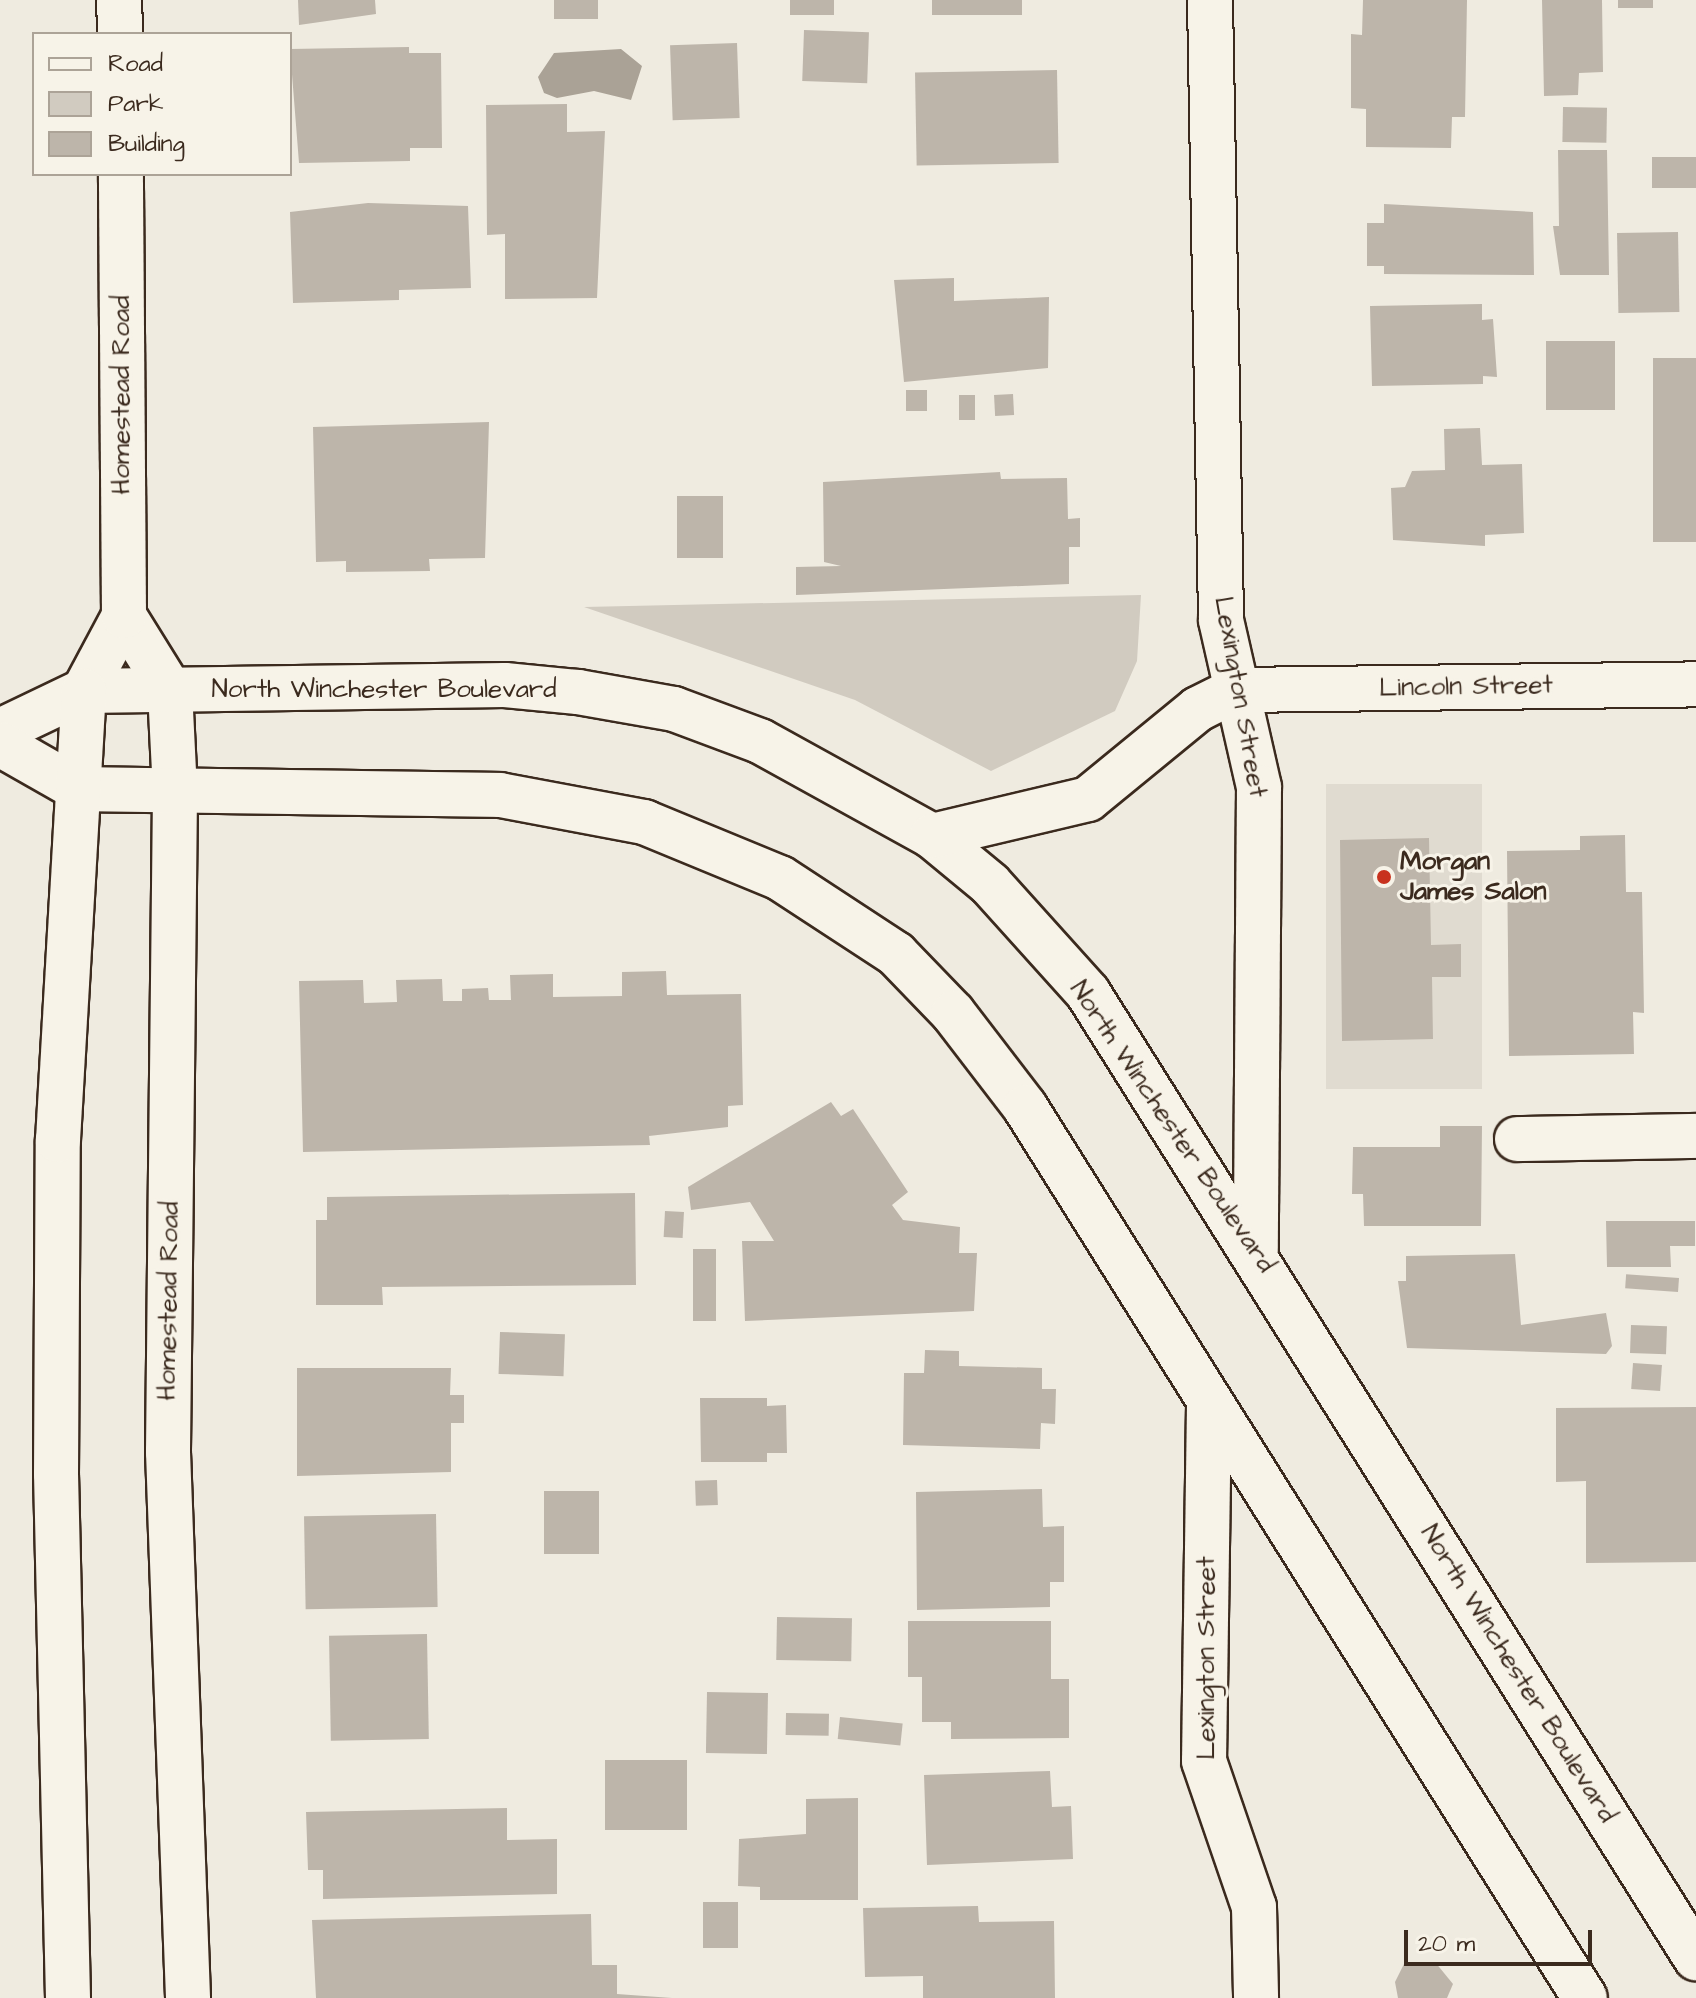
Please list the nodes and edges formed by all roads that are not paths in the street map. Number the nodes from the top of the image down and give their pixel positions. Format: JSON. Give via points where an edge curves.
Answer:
{"nodes":[{"id":1,"x":119,"y":0,"type":"edge"},
{"id":2,"x":1210,"y":0,"type":"edge"},
{"id":3,"x":120,"y":32,"type":"edge"},
{"id":4,"x":121,"y":176,"type":"edge"},
{"id":5,"x":124,"y":616,"type":"junction"},
{"id":6,"x":1696,"y":684,"type":"edge"},
{"id":7,"x":170,"y":690,"type":"junction"},
{"id":8,"x":1236,"y":690,"type":"junction"},
{"id":9,"x":84,"y":691,"type":"junction"},
{"id":10,"x":0,"y":731,"type":"edge"},
{"id":11,"x":0,"y":744,"type":"edge"},
{"id":12,"x":79,"y":789,"type":"junction"},
{"id":13,"x":175,"y":793,"type":"junction"},
{"id":14,"x":932,"y":836,"type":"junction"},
{"id":15,"x":1696,"y":1136,"type":"edge"},
{"id":16,"x":1517,"y":1139,"type":"dead end"},
{"id":17,"x":1256,"y":1251,"type":"junction"},
{"id":18,"x":1209,"y":1405,"type":"junction"},
{"id":19,"x":1696,"y":1958,"type":"edge"},
{"id":20,"x":68,"y":1998,"type":"edge"},
{"id":21,"x":188,"y":1998,"type":"edge"},
{"id":22,"x":1256,"y":1998,"type":"edge"},
{"id":23,"x":1585,"y":1998,"type":"edge"}],
"edges":[{"from":1,"to":3,"type":"main road"},
{"from":2,"to":8,"type":"main road","name":"Lexington Street","via":[[1221,620]]},
{"from":4,"to":5,"type":"main road","name":"Homestead Road"},
{"from":5,"to":7,"type":"main road","name":"Homestead Road"},
{"from":5,"to":9,"type":"main road","name":"Homestead Road"},
{"from":6,"to":8,"type":"main road","name":"Lincoln Street"},
{"from":7,"to":9,"type":"main road"},
{"from":7,"to":13,"type":"main road","name":"Homestead Road"},
{"from":7,"to":14,"type":"main road","name":"North Winchester Boulevard","via":[[505,685],[674,709],[760,741]]},
{"from":8,"to":14,"type":"main road","via":[[1198,709],[1088,799]]},
{"from":8,"to":17,"type":"main road","name":"Lexington Street","via":[[1259,787]]},
{"from":9,"to":10,"type":"main road"},
{"from":9,"to":12,"type":"main road","name":"Homestead Road"},
{"from":11,"to":12,"type":"main road"},
{"from":12,"to":13,"type":"main road"},
{"from":12,"to":20,"type":"main road","name":"Homestead Road","via":[[58,1156],[56,1474]]},
{"from":13,"to":18,"type":"main road","via":[[500,795],[644,822],[780,878],[896,954],[953,1013],[1025,1107]]},
{"from":13,"to":21,"type":"main road","name":"Homestead Road","via":[[168,1452]]},
{"from":14,"to":17,"type":"main road","name":"North Winchester Boulevard","via":[[990,884],[1088,993]]},
{"from":15,"to":16,"type":"main road"},
{"from":17,"to":19,"type":"main road","name":"North Winchester Boulevard"},
{"from":18,"to":22,"type":"main road","name":"Lexington Street","via":[[1204,1761],[1254,1907]]},
{"from":18,"to":23,"type":"main road"}]}
